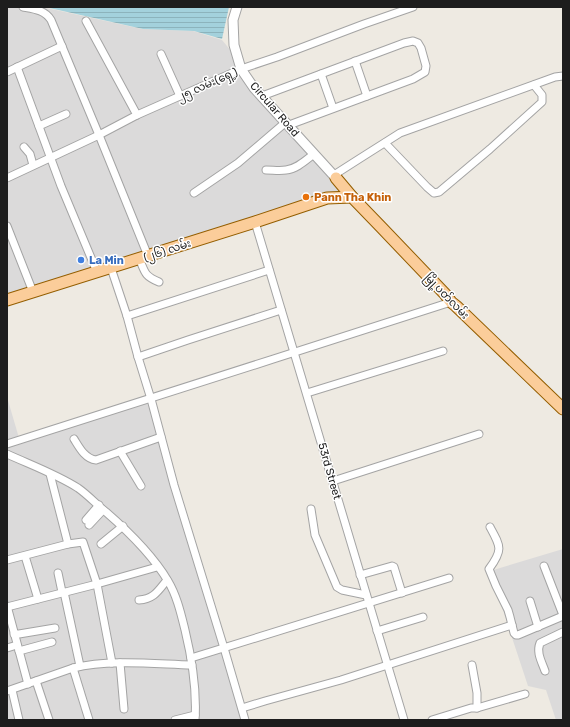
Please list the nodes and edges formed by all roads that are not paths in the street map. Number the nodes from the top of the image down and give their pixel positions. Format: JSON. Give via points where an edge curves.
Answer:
{"nodes":[{"id":1,"x":23,"y":7,"type":"edge"},
{"id":2,"x":237,"y":7,"type":"edge"},
{"id":3,"x":413,"y":7,"type":"edge"},
{"id":4,"x":86,"y":22,"type":"dead end"},
{"id":5,"x":62,"y":46,"type":"junction"},
{"id":6,"x":161,"y":54,"type":"dead end"},
{"id":7,"x":355,"y":62,"type":"junction"},
{"id":8,"x":17,"y":67,"type":"junction"},
{"id":9,"x":241,"y":68,"type":"junction"},
{"id":10,"x":7,"y":72,"type":"edge"},
{"id":11,"x":321,"y":74,"type":"junction"},
{"id":12,"x":563,"y":76,"type":"edge"},
{"id":13,"x":534,"y":85,"type":"junction"},
{"id":14,"x":180,"y":96,"type":"junction"},
{"id":15,"x":262,"y":96,"type":"junction"},
{"id":16,"x":367,"y":96,"type":"junction"},
{"id":17,"x":334,"y":108,"type":"junction"},
{"id":18,"x":66,"y":114,"type":"dead end"},
{"id":19,"x":137,"y":115,"type":"junction"},
{"id":20,"x":288,"y":124,"type":"junction"},
{"id":21,"x":39,"y":126,"type":"junction"},
{"id":22,"x":99,"y":135,"type":"junction"},
{"id":23,"x":386,"y":143,"type":"junction"},
{"id":24,"x":24,"y":147,"type":"dead end"},
{"id":25,"x":314,"y":154,"type":"junction"},
{"id":26,"x":50,"y":157,"type":"junction"},
{"id":27,"x":33,"y":165,"type":"junction"},
{"id":28,"x":266,"y":170,"type":"dead end"},
{"id":29,"x":335,"y":177,"type":"junction"},
{"id":30,"x":7,"y":178,"type":"edge"},
{"id":31,"x":194,"y":193,"type":"dead end"},
{"id":32,"x":352,"y":197,"type":"junction"},
{"id":33,"x":327,"y":198,"type":"junction"},
{"id":34,"x":255,"y":222,"type":"junction"},
{"id":35,"x":7,"y":226,"type":"edge"},
{"id":36,"x":144,"y":257,"type":"junction"},
{"id":37,"x":111,"y":268,"type":"junction"},
{"id":38,"x":269,"y":270,"type":"junction"},
{"id":39,"x":97,"y":272,"type":"junction"},
{"id":40,"x":159,"y":282,"type":"dead end"},
{"id":41,"x":34,"y":292,"type":"junction"},
{"id":42,"x":7,"y":300,"type":"edge"},
{"id":43,"x":451,"y":302,"type":"junction"},
{"id":44,"x":281,"y":310,"type":"junction"},
{"id":45,"x":127,"y":316,"type":"junction"},
{"id":46,"x":294,"y":352,"type":"junction"},
{"id":47,"x":443,"y":352,"type":"dead end"},
{"id":48,"x":138,"y":357,"type":"junction"},
{"id":49,"x":307,"y":393,"type":"junction"},
{"id":50,"x":151,"y":399,"type":"junction"},
{"id":51,"x":563,"y":409,"type":"edge"},
{"id":52,"x":479,"y":434,"type":"dead end"},
{"id":53,"x":161,"y":437,"type":"junction"},
{"id":54,"x":74,"y":439,"type":"dead end"},
{"id":55,"x":7,"y":444,"type":"edge"},
{"id":56,"x":120,"y":451,"type":"junction"},
{"id":57,"x":7,"y":454,"type":"edge"},
{"id":58,"x":50,"y":474,"type":"junction"},
{"id":59,"x":333,"y":481,"type":"junction"},
{"id":60,"x":141,"y":486,"type":"dead end"},
{"id":61,"x":101,"y":508,"type":"junction"},
{"id":62,"x":310,"y":509,"type":"dead end"},
{"id":63,"x":87,"y":523,"type":"dead end"},
{"id":64,"x":123,"y":526,"type":"junction"},
{"id":65,"x":490,"y":528,"type":"dead end"},
{"id":66,"x":68,"y":544,"type":"junction"},
{"id":67,"x":101,"y":544,"type":"dead end"},
{"id":68,"x":25,"y":556,"type":"junction"},
{"id":69,"x":7,"y":560,"type":"edge"},
{"id":70,"x":544,"y":566,"type":"dead end"},
{"id":71,"x":157,"y":567,"type":"junction"},
{"id":72,"x":58,"y":573,"type":"dead end"},
{"id":73,"x":360,"y":575,"type":"junction"},
{"id":74,"x":449,"y":578,"type":"dead end"},
{"id":75,"x":167,"y":580,"type":"junction"},
{"id":76,"x":98,"y":584,"type":"junction"},
{"id":77,"x":63,"y":592,"type":"junction"},
{"id":78,"x":402,"y":593,"type":"junction"},
{"id":79,"x":366,"y":595,"type":"junction"},
{"id":80,"x":38,"y":599,"type":"junction"},
{"id":81,"x":139,"y":600,"type":"dead end"},
{"id":82,"x":530,"y":601,"type":"dead end"},
{"id":83,"x":369,"y":603,"type":"junction"},
{"id":84,"x":7,"y":607,"type":"edge"},
{"id":85,"x":563,"y":615,"type":"edge"},
{"id":86,"x":423,"y":616,"type":"dead end"},
{"id":87,"x":512,"y":625,"type":"junction"},
{"id":88,"x":538,"y":627,"type":"junction"},
{"id":89,"x":55,"y":628,"type":"dead end"},
{"id":90,"x":377,"y":631,"type":"junction"},
{"id":91,"x":563,"y":632,"type":"edge"},
{"id":92,"x":14,"y":634,"type":"junction"},
{"id":93,"x":52,"y":642,"type":"dead end"},
{"id":94,"x":7,"y":648,"type":"edge"},
{"id":95,"x":18,"y":648,"type":"junction"},
{"id":96,"x":224,"y":648,"type":"junction"},
{"id":97,"x":192,"y":662,"type":"junction"},
{"id":98,"x":116,"y":663,"type":"junction"},
{"id":99,"x":387,"y":665,"type":"junction"},
{"id":100,"x":472,"y":666,"type":"dead end"},
{"id":101,"x":77,"y":667,"type":"junction"},
{"id":102,"x":545,"y":670,"type":"dead end"},
{"id":103,"x":36,"y":681,"type":"junction"},
{"id":104,"x":28,"y":684,"type":"junction"},
{"id":105,"x":10,"y":691,"type":"edge"},
{"id":106,"x":525,"y":694,"type":"dead end"},
{"id":107,"x":242,"y":708,"type":"junction"},
{"id":108,"x":477,"y":708,"type":"junction"},
{"id":109,"x":124,"y":709,"type":"dead end"},
{"id":110,"x":195,"y":717,"type":"edge"},
{"id":111,"x":19,"y":720,"type":"edge"},
{"id":112,"x":49,"y":720,"type":"edge"},
{"id":113,"x":89,"y":720,"type":"edge"},
{"id":114,"x":175,"y":720,"type":"edge"},
{"id":115,"x":245,"y":720,"type":"edge"},
{"id":116,"x":404,"y":720,"type":"edge"},
{"id":117,"x":432,"y":720,"type":"edge"}],
"edges":[{"from":1,"to":5,"type":"street","via":[[38,10],[50,17]]},
{"from":2,"to":9,"type":"street","name":"Circular Road","via":[[233,20],[234,45]]},
{"from":3,"to":9,"type":"street","name":"၂၅ လမ်း(ရှေ့)"},
{"from":4,"to":19,"type":"street"},
{"from":5,"to":8,"type":"street"},
{"from":5,"to":22,"type":"street"},
{"from":6,"to":14,"type":"street"},
{"from":7,"to":11,"type":"street"},
{"from":7,"to":16,"type":"street"},
{"from":7,"to":16,"type":"street","via":[[413,41],[421,48],[425,72]]},
{"from":8,"to":10,"type":"street"},
{"from":8,"to":21,"type":"street"},
{"from":9,"to":14,"type":"street","name":"၂၅ လမ်း(ရှေ့)"},
{"from":9,"to":15,"type":"street","name":"Circular Road"},
{"from":11,"to":15,"type":"street"},
{"from":11,"to":17,"type":"street"},
{"from":12,"to":13,"type":"street"},
{"from":13,"to":23,"type":"street","via":[[400,133]]},
{"from":13,"to":23,"type":"street","via":[[542,95],[542,102],[439,192],[434,193],[427,187]]},
{"from":14,"to":19,"type":"street","name":"၂၅ လမ်း(ရှေ့)"},
{"from":15,"to":20,"type":"street","name":"Circular Road"},
{"from":16,"to":17,"type":"street"},
{"from":17,"to":20,"type":"street"},
{"from":18,"to":21,"type":"street"},
{"from":19,"to":22,"type":"street","name":"၂၅ လမ်း(ရှေ့)"},
{"from":20,"to":25,"type":"street","name":"Circular Road"},
{"from":20,"to":31,"type":"street"},
{"from":21,"to":26,"type":"street"},
{"from":22,"to":26,"type":"street","name":"၂၅ လမ်း(ရှေ့)"},
{"from":22,"to":36,"type":"street"},
{"from":23,"to":29,"type":"street"},
{"from":24,"to":27,"type":"street","via":[[30,154]]},
{"from":25,"to":28,"type":"street","via":[[291,169]]},
{"from":25,"to":29,"type":"street","name":"Circular Road"},
{"from":26,"to":27,"type":"street","name":"၂၅ လမ်း(ရှေ့)"},
{"from":26,"to":39,"type":"street"},
{"from":27,"to":30,"type":"street","name":"၂၅ လမ်း(ရှေ့)"},
{"from":29,"to":32,"type":"main road","name":"မြို့ပတ်လမ်း"},
{"from":29,"to":33,"type":"main road","via":[[336,186]]},
{"from":32,"to":33,"type":"main road","name":"(၂၆) လမ်း"},
{"from":32,"to":43,"type":"main road","name":"မြို့ပတ်လမ်း"},
{"from":33,"to":34,"type":"main road","name":"(၂၆) လမ်း"},
{"from":34,"to":36,"type":"main road","name":"(၂၆) လမ်း"},
{"from":34,"to":38,"type":"street","name":"53rd Street"},
{"from":35,"to":41,"type":"street"},
{"from":36,"to":37,"type":"main road","name":"(၂၆) လမ်း"},
{"from":36,"to":40,"type":"street","via":[[146,274]]},
{"from":37,"to":39,"type":"main road","name":"(၂၆) လမ်း"},
{"from":37,"to":45,"type":"street"},
{"from":38,"to":44,"type":"street","name":"53rd Street"},
{"from":38,"to":45,"type":"street"},
{"from":39,"to":41,"type":"main road","name":"(၂၆) လမ်း"},
{"from":41,"to":42,"type":"main road","name":"(၂၆) လမ်း"},
{"from":43,"to":46,"type":"street"},
{"from":43,"to":51,"type":"main road","name":"မြို့ပတ်လမ်း"},
{"from":44,"to":46,"type":"street","name":"53rd Street"},
{"from":44,"to":48,"type":"street"},
{"from":45,"to":48,"type":"street"},
{"from":46,"to":49,"type":"street","name":"53rd Street"},
{"from":46,"to":50,"type":"street"},
{"from":47,"to":49,"type":"street"},
{"from":48,"to":50,"type":"street"},
{"from":49,"to":59,"type":"street","name":"53rd Street"},
{"from":50,"to":53,"type":"street"},
{"from":50,"to":55,"type":"street"},
{"from":52,"to":59,"type":"street"},
{"from":53,"to":56,"type":"street"},
{"from":53,"to":96,"type":"street"},
{"from":54,"to":56,"type":"street","via":[[82,451],[93,460]]},
{"from":56,"to":60,"type":"street"},
{"from":57,"to":58,"type":"street"},
{"from":58,"to":61,"type":"street","via":[[79,489]]},
{"from":58,"to":66,"type":"street"},
{"from":59,"to":73,"type":"street","name":"53rd Street"},
{"from":61,"to":63,"type":"street"},
{"from":61,"to":64,"type":"street"},
{"from":62,"to":79,"type":"street","via":[[315,535],[337,587]]},
{"from":64,"to":67,"type":"street"},
{"from":64,"to":71,"type":"street"},
{"from":65,"to":87,"type":"street","via":[[500,550],[489,569]]},
{"from":66,"to":68,"type":"street"},
{"from":66,"to":76,"type":"street","via":[[83,542]]},
{"from":68,"to":69,"type":"street"},
{"from":68,"to":80,"type":"street"},
{"from":70,"to":85,"type":"street"},
{"from":71,"to":75,"type":"street"},
{"from":71,"to":76,"type":"street"},
{"from":72,"to":77,"type":"street"},
{"from":73,"to":78,"type":"street","via":[[392,566]]},
{"from":73,"to":79,"type":"street","name":"53rd Street"},
{"from":74,"to":78,"type":"street"},
{"from":75,"to":81,"type":"street","via":[[154,596]]},
{"from":75,"to":97,"type":"street","via":[[180,611]]},
{"from":76,"to":77,"type":"street"},
{"from":76,"to":98,"type":"street"},
{"from":77,"to":80,"type":"street"},
{"from":77,"to":101,"type":"street"},
{"from":78,"to":83,"type":"street"},
{"from":79,"to":83,"type":"street","name":"53rd Street"},
{"from":80,"to":84,"type":"street"},
{"from":82,"to":88,"type":"street"},
{"from":83,"to":90,"type":"street","name":"53rd Street"},
{"from":83,"to":96,"type":"street"},
{"from":84,"to":92,"type":"street"},
{"from":85,"to":88,"type":"street"},
{"from":86,"to":90,"type":"street"},
{"from":87,"to":88,"type":"street","via":[[516,635]]},
{"from":87,"to":99,"type":"street"},
{"from":89,"to":92,"type":"street"},
{"from":90,"to":99,"type":"street","name":"53rd Street"},
{"from":91,"to":102,"type":"street","via":[[539,645]]},
{"from":92,"to":95,"type":"street"},
{"from":93,"to":95,"type":"street"},
{"from":94,"to":95,"type":"street"},
{"from":95,"to":104,"type":"street"},
{"from":96,"to":97,"type":"street"},
{"from":96,"to":107,"type":"street"},
{"from":97,"to":98,"type":"street"},
{"from":97,"to":110,"type":"street"},
{"from":98,"to":101,"type":"street"},
{"from":98,"to":109,"type":"street"},
{"from":99,"to":107,"type":"street"},
{"from":99,"to":116,"type":"street","name":"53rd Street"},
{"from":100,"to":108,"type":"street"},
{"from":101,"to":103,"type":"street"},
{"from":101,"to":113,"type":"street"},
{"from":103,"to":104,"type":"street"},
{"from":103,"to":112,"type":"street"},
{"from":104,"to":105,"type":"street"},
{"from":105,"to":111,"type":"street"},
{"from":106,"to":108,"type":"street"},
{"from":107,"to":115,"type":"street"},
{"from":108,"to":117,"type":"street"},
{"from":110,"to":114,"type":"street"}]}
